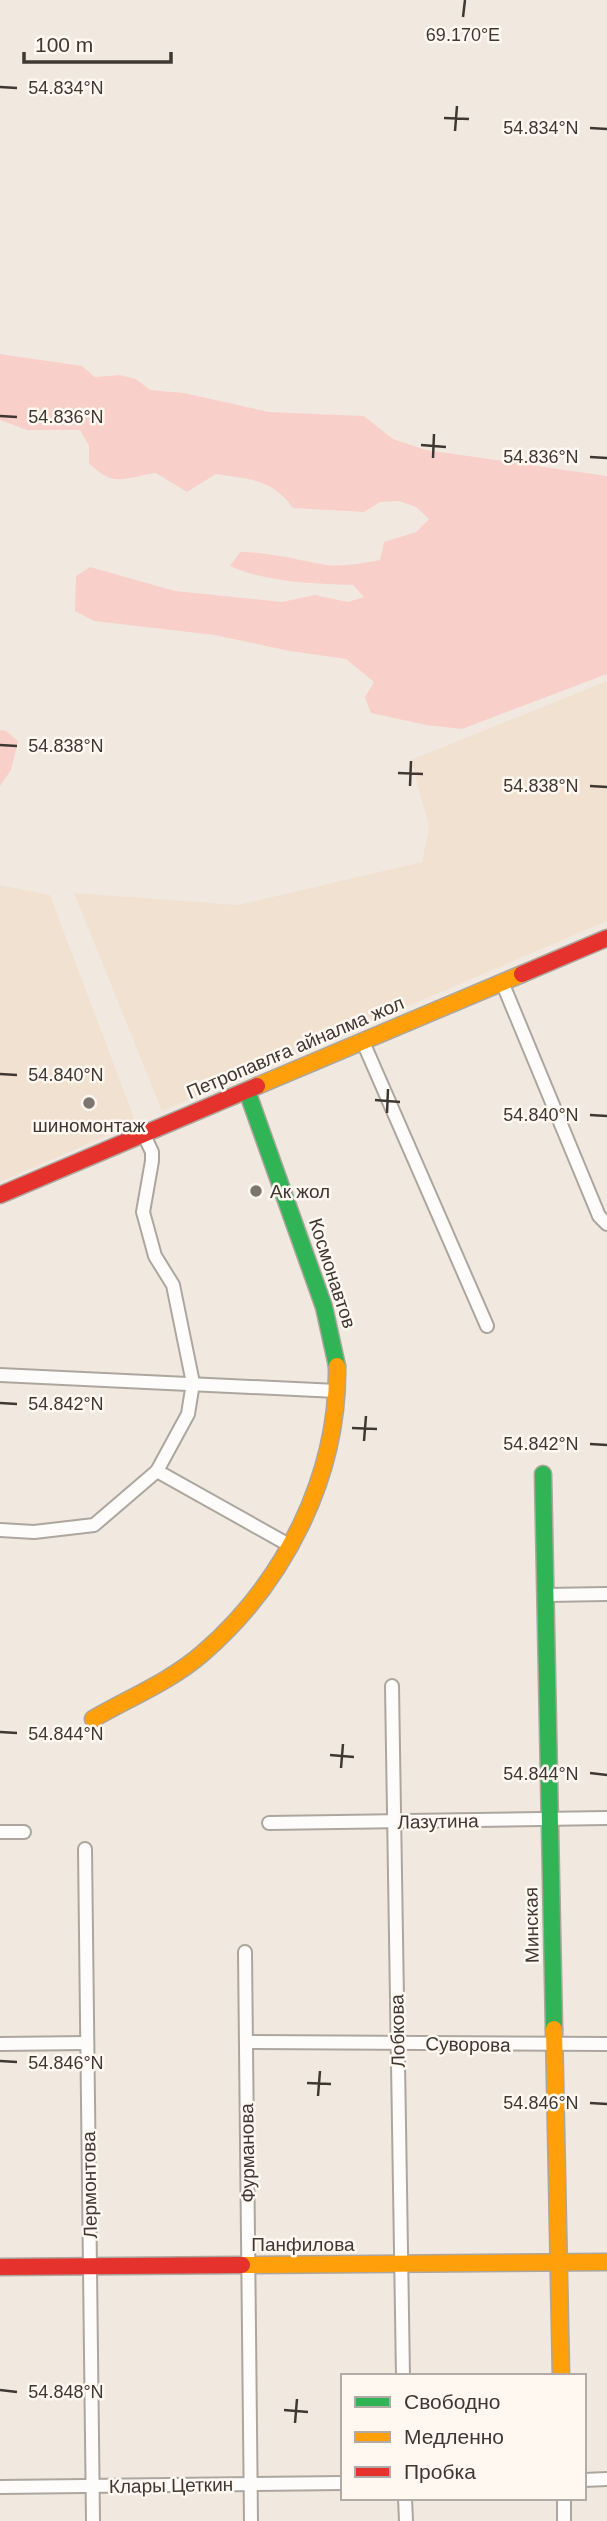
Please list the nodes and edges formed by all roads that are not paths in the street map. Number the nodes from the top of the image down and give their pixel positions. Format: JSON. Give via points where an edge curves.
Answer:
{"nodes":[{"id":1,"x":607,"y":938,"type":"edge"},
{"id":2,"x":502,"y":982,"type":"junction"},
{"id":3,"x":363,"y":1042,"type":"junction"},
{"id":4,"x":247,"y":1091,"type":"junction"},
{"id":5,"x":144,"y":1135,"type":"junction"},
{"id":6,"x":0,"y":1195,"type":"edge"},
{"id":7,"x":607,"y":1224,"type":"edge"},
{"id":8,"x":487,"y":1326,"type":"dead end"},
{"id":9,"x":0,"y":1375,"type":"edge"},
{"id":10,"x":192,"y":1383,"type":"junction"},
{"id":11,"x":337,"y":1391,"type":"junction"},
{"id":12,"x":157,"y":1471,"type":"junction"},
{"id":13,"x":543,"y":1474,"type":"dead end"},
{"id":14,"x":0,"y":1530,"type":"edge"},
{"id":15,"x":289,"y":1545,"type":"junction"},
{"id":16,"x":607,"y":1594,"type":"edge"},
{"id":17,"x":546,"y":1595,"type":"junction"},
{"id":18,"x":392,"y":1686,"type":"dead end"},
{"id":19,"x":93,"y":1719,"type":"dead end"},
{"id":20,"x":607,"y":1818,"type":"edge"},
{"id":21,"x":550,"y":1819,"type":"junction"},
{"id":22,"x":394,"y":1821,"type":"junction"},
{"id":23,"x":268,"y":1823,"type":"dead end"},
{"id":24,"x":0,"y":1832,"type":"edge"},
{"id":25,"x":24,"y":1832,"type":"dead end"},
{"id":26,"x":85,"y":1849,"type":"dead end"},
{"id":27,"x":245,"y":1952,"type":"dead end"},
{"id":28,"x":246,"y":2042,"type":"junction"},
{"id":29,"x":87,"y":2043,"type":"junction"},
{"id":30,"x":398,"y":2043,"type":"junction"},
{"id":31,"x":0,"y":2044,"type":"edge"},
{"id":32,"x":607,"y":2044,"type":"edge"},
{"id":33,"x":555,"y":2045,"type":"junction"},
{"id":34,"x":607,"y":2262,"type":"edge"},
{"id":35,"x":559,"y":2263,"type":"junction"},
{"id":36,"x":401,"y":2264,"type":"junction"},
{"id":37,"x":248,"y":2265,"type":"junction"},
{"id":38,"x":0,"y":2267,"type":"edge"},
{"id":39,"x":90,"y":2267,"type":"junction"},
{"id":40,"x":403,"y":2374,"type":"edge"},
{"id":41,"x":561,"y":2374,"type":"edge"},
{"id":42,"x":607,"y":2479,"type":"edge"},
{"id":43,"x":586,"y":2480,"type":"edge"},
{"id":44,"x":341,"y":2483,"type":"edge"},
{"id":45,"x":251,"y":2484,"type":"junction"},
{"id":46,"x":93,"y":2486,"type":"junction"},
{"id":47,"x":0,"y":2487,"type":"edge"},
{"id":48,"x":405,"y":2500,"type":"edge"},
{"id":49,"x":564,"y":2500,"type":"edge"},
{"id":50,"x":93,"y":2521,"type":"edge"},
{"id":51,"x":251,"y":2521,"type":"edge"},
{"id":52,"x":406,"y":2521,"type":"edge"},
{"id":53,"x":564,"y":2521,"type":"edge"}],
"edges":[{"from":1,"to":2,"type":"main road","name":"Петропавлға айналма жол"},
{"from":2,"to":3,"type":"main road","name":"Петропавлға айналма жол"},
{"from":2,"to":7,"type":"street","via":[[599,1216]]},
{"from":3,"to":4,"type":"main road","name":"Петропавлға айналма жол"},
{"from":3,"to":8,"type":"street"},
{"from":4,"to":5,"type":"main road","name":"Петропавлға айналма жол"},
{"from":4,"to":11,"type":"main road","name":"Космонавтов","via":[[323,1303],[334,1341]]},
{"from":5,"to":6,"type":"main road","name":"Петропавлға айналма жол"},
{"from":5,"to":10,"type":"street","via":[[152,1152],[143,1212],[147,1234],[173,1285]]},
{"from":9,"to":10,"type":"street"},
{"from":10,"to":11,"type":"street"},
{"from":10,"to":12,"type":"street","via":[[188,1414]]},
{"from":11,"to":15,"type":"main road","name":"Космонавтов","via":[[326,1463]]},
{"from":12,"to":14,"type":"street","via":[[94,1525],[34,1532]]},
{"from":12,"to":15,"type":"street"},
{"from":13,"to":17,"type":"main road","name":"Минская"},
{"from":15,"to":19,"type":"main road","name":"Космонавтов","via":[[266,1584],[200,1655]]},
{"from":16,"to":17,"type":"street"},
{"from":17,"to":21,"type":"main road","name":"Минская"},
{"from":18,"to":22,"type":"street","name":"Лобкова"},
{"from":20,"to":21,"type":"street","name":"Лазутина"},
{"from":21,"to":22,"type":"street","name":"Лазутина"},
{"from":21,"to":33,"type":"main road","name":"Минская"},
{"from":22,"to":23,"type":"street","name":"Лазутина"},
{"from":22,"to":30,"type":"street","name":"Лобкова"},
{"from":24,"to":25,"type":"street"},
{"from":26,"to":29,"type":"street","name":"Лермонтова"},
{"from":27,"to":28,"type":"street","name":"Фурманова"},
{"from":28,"to":30,"type":"street","name":"Суворова"},
{"from":28,"to":37,"type":"street","name":"Фурманова"},
{"from":29,"to":31,"type":"street"},
{"from":29,"to":39,"type":"street","name":"Лермонтова"},
{"from":30,"to":33,"type":"street","name":"Суворова"},
{"from":30,"to":36,"type":"street","name":"Лобкова"},
{"from":32,"to":33,"type":"street","name":"Суворова"},
{"from":33,"to":35,"type":"main road","name":"Минская"},
{"from":34,"to":35,"type":"main road","name":"Панфилова"},
{"from":35,"to":36,"type":"main road","name":"Панфилова"},
{"from":35,"to":41,"type":"main road","name":"Минская"},
{"from":36,"to":37,"type":"main road","name":"Панфилова"},
{"from":36,"to":40,"type":"street","name":"Лобкова"},
{"from":37,"to":39,"type":"main road","name":"Панфилова"},
{"from":37,"to":45,"type":"street","name":"Фурманова"},
{"from":38,"to":39,"type":"main road","name":"Панфилова"},
{"from":39,"to":46,"type":"street","name":"Лермонтова"},
{"from":42,"to":43,"type":"street"},
{"from":44,"to":45,"type":"street","name":"Клары Цеткин"},
{"from":45,"to":46,"type":"street","name":"Клары Цеткин"},
{"from":45,"to":51,"type":"street","name":"Фурманова"},
{"from":46,"to":47,"type":"street","name":"Клары Цеткин"},
{"from":46,"to":50,"type":"street","name":"Лермонтова"},
{"from":48,"to":52,"type":"street"},
{"from":49,"to":53,"type":"street"}]}
